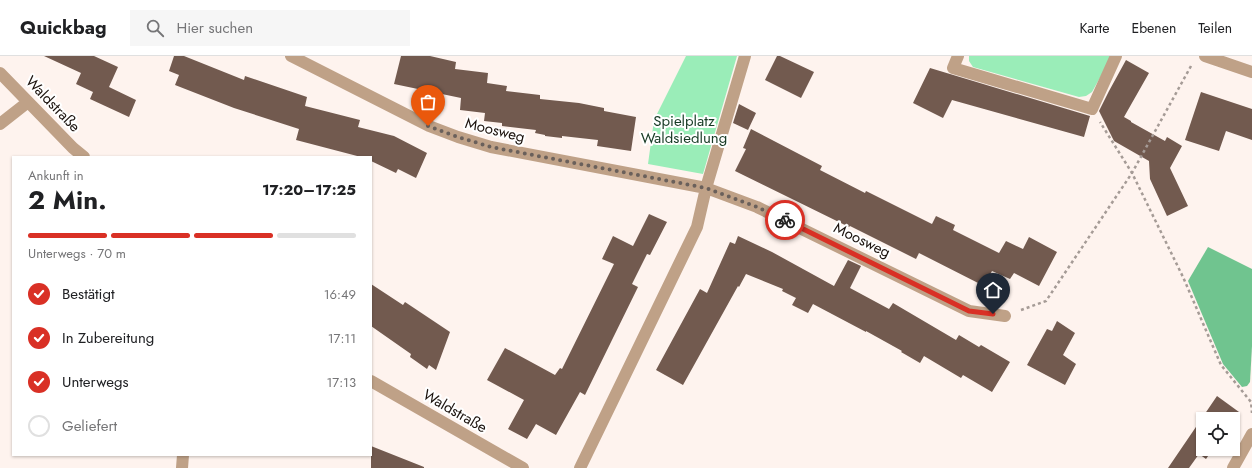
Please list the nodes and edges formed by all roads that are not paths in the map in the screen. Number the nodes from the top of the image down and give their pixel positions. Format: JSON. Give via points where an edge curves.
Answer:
{"nodes":[{"id":1,"x":291,"y":56,"type":"edge"},
{"id":2,"x":745,"y":56,"type":"edge"},
{"id":3,"x":958,"y":56,"type":"edge"},
{"id":4,"x":1116,"y":56,"type":"edge"},
{"id":5,"x":1205,"y":56,"type":"edge"},
{"id":6,"x":1252,"y":72,"type":"edge"},
{"id":7,"x":0,"y":74,"type":"edge"},
{"id":8,"x":28,"y":102,"type":"junction"},
{"id":9,"x":0,"y":124,"type":"edge"},
{"id":10,"x":83,"y":156,"type":"edge"},
{"id":11,"x":706,"y":188,"type":"junction"},
{"id":12,"x":1005,"y":316,"type":"road end"},
{"id":13,"x":372,"y":382,"type":"edge"},
{"id":14,"x":1252,"y":434,"type":"edge"},
{"id":15,"x":183,"y":456,"type":"edge"},
{"id":16,"x":182,"y":468,"type":"edge"},
{"id":17,"x":523,"y":468,"type":"edge"},
{"id":18,"x":580,"y":468,"type":"edge"},
{"id":19,"x":1233,"y":468,"type":"edge"}],
"edges":[{"from":1,"to":11,"type":"street","name":"Moosweg","via":[[428,126],[458,137],[491,147]]},
{"from":2,"to":11,"type":"street"},
{"from":3,"to":4,"type":"street","via":[[953,68],[1092,109]]},
{"from":5,"to":6,"type":"street"},
{"from":7,"to":8,"type":"street","name":"Waldstraße"},
{"from":8,"to":9,"type":"street"},
{"from":8,"to":10,"type":"street","name":"Waldstraße"},
{"from":11,"to":12,"type":"street","name":"Moosweg","via":[[757,207],[969,311]]},
{"from":11,"to":18,"type":"street","via":[[697,226]]},
{"from":13,"to":17,"type":"street","name":"Waldstraße"},
{"from":14,"to":19,"type":"street"},
{"from":15,"to":16,"type":"street"}]}
